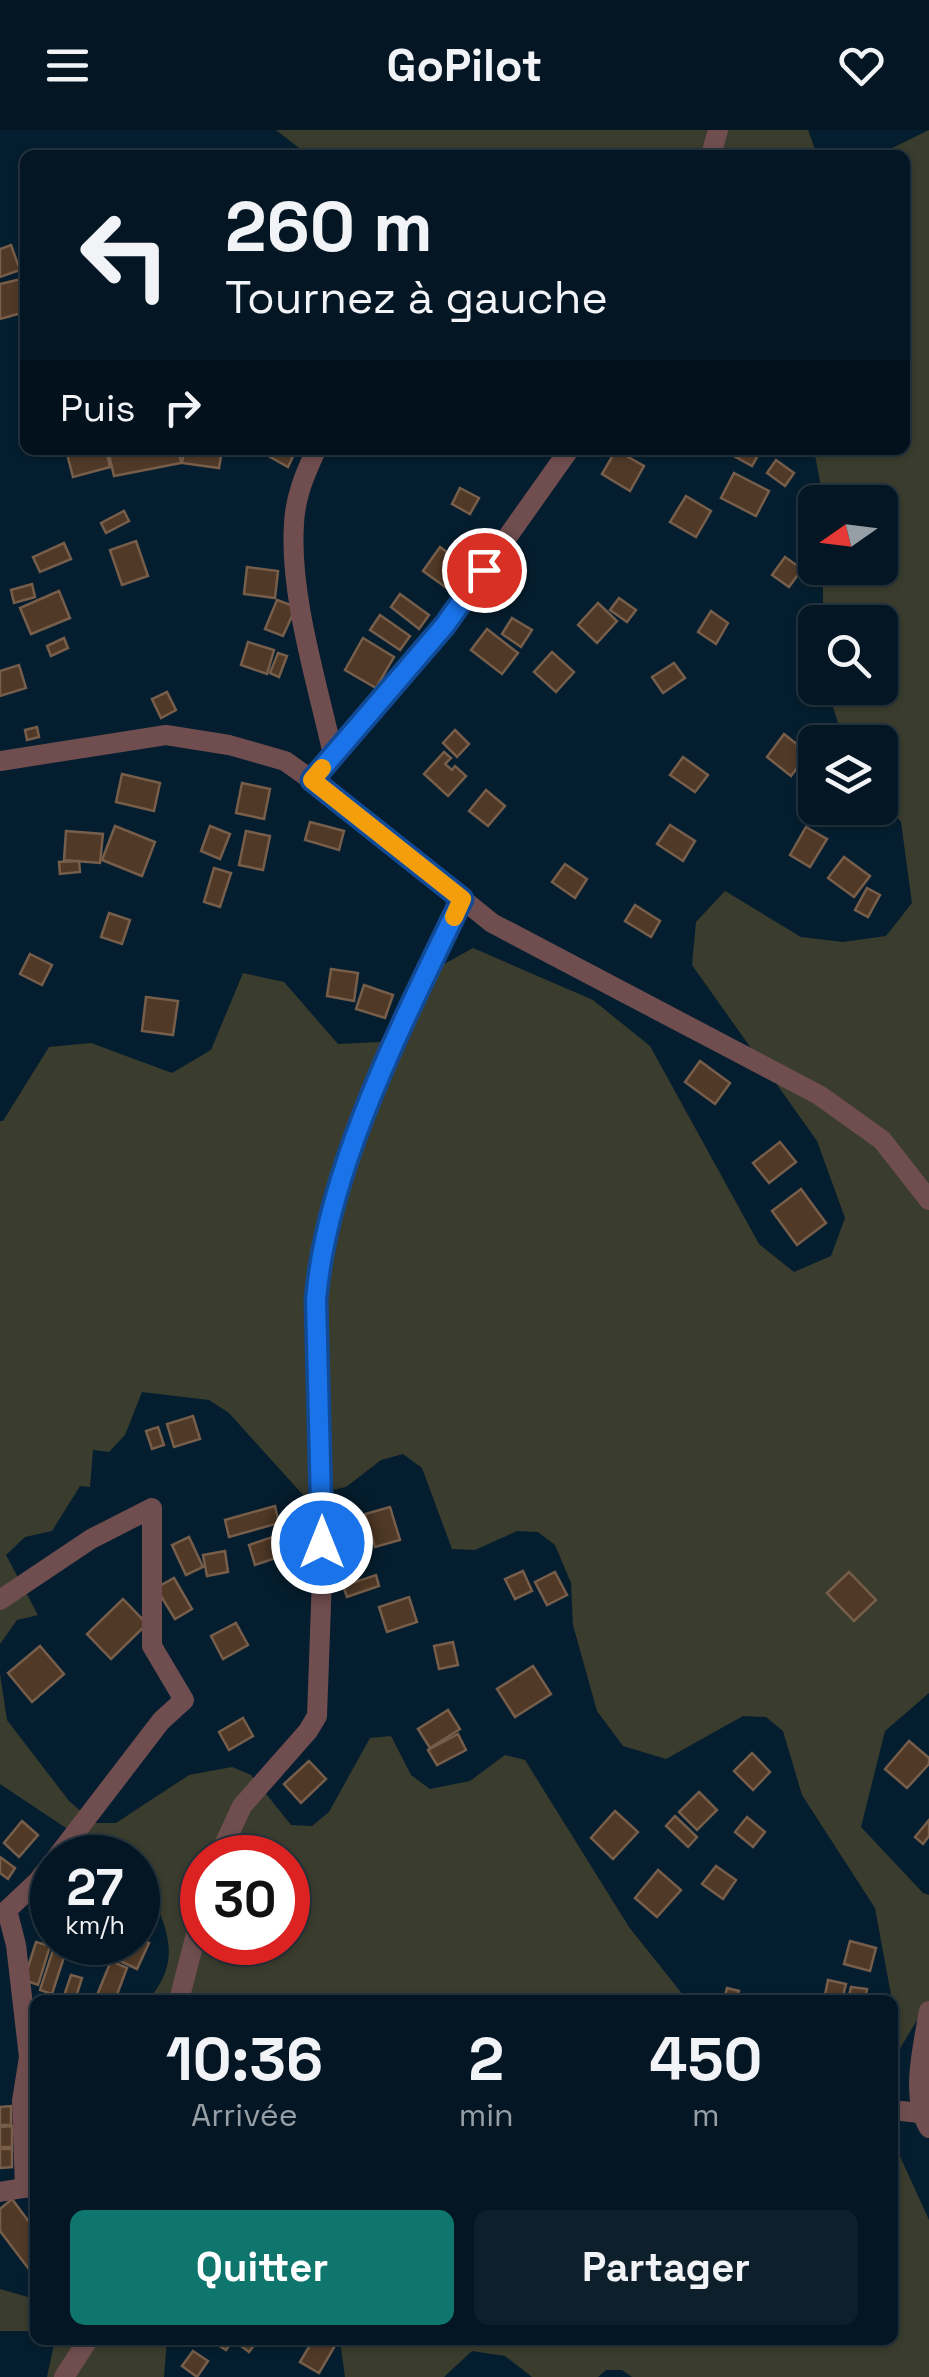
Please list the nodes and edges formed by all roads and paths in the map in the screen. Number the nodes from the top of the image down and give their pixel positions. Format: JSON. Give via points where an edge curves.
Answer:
{"nodes":[{"id":1,"x":314,"y":455,"type":"edge"},
{"id":2,"x":565,"y":455,"type":"edge"},
{"id":3,"x":333,"y":755,"type":"junction"},
{"id":4,"x":0,"y":761,"type":"edge"},
{"id":5,"x":312,"y":780,"type":"junction"},
{"id":6,"x":462,"y":899,"type":"junction"},
{"id":7,"x":929,"y":1200,"type":"edge"},
{"id":8,"x":0,"y":1600,"type":"edge"},
{"id":9,"x":73,"y":1835,"type":"edge"},
{"id":10,"x":229,"y":1835,"type":"edge"},
{"id":11,"x":30,"y":1886,"type":"edge"},
{"id":12,"x":188,"y":1965,"type":"edge"},
{"id":13,"x":180,"y":1995,"type":"edge"},
{"id":14,"x":929,"y":2011,"type":"edge"},
{"id":15,"x":898,"y":2112,"type":"edge"},
{"id":16,"x":924,"y":2121,"type":"edge"},
{"id":17,"x":30,"y":2187,"type":"edge"},
{"id":18,"x":0,"y":2192,"type":"edge"},
{"id":19,"x":85,"y":2345,"type":"edge"},
{"id":20,"x":64,"y":2377,"type":"edge"}],
"edges":[{"from":1,"to":3,"type":"street","via":[[294,524],[296,577]]},
{"from":2,"to":3,"type":"street","via":[[445,625]]},
{"from":3,"to":5,"type":"street"},
{"from":4,"to":5,"type":"street","via":[[166,735],[285,761]]},
{"from":5,"to":6,"type":"street"},
{"from":6,"to":7,"type":"street","via":[[492,923],[819,1096],[882,1140]]},
{"from":6,"to":10,"type":"street","via":[[394,1042],[320,1260],[317,1716],[242,1806]]},
{"from":8,"to":9,"type":"street","via":[[152,1508],[152,1646],[184,1700]]},
{"from":11,"to":17,"type":"street","via":[[7,1910],[29,2057],[22,2102]]},
{"from":12,"to":13,"type":"street"},
{"from":14,"to":16,"type":"street"},
{"from":15,"to":16,"type":"street"},
{"from":17,"to":18,"type":"street"},
{"from":19,"to":20,"type":"street"}]}
